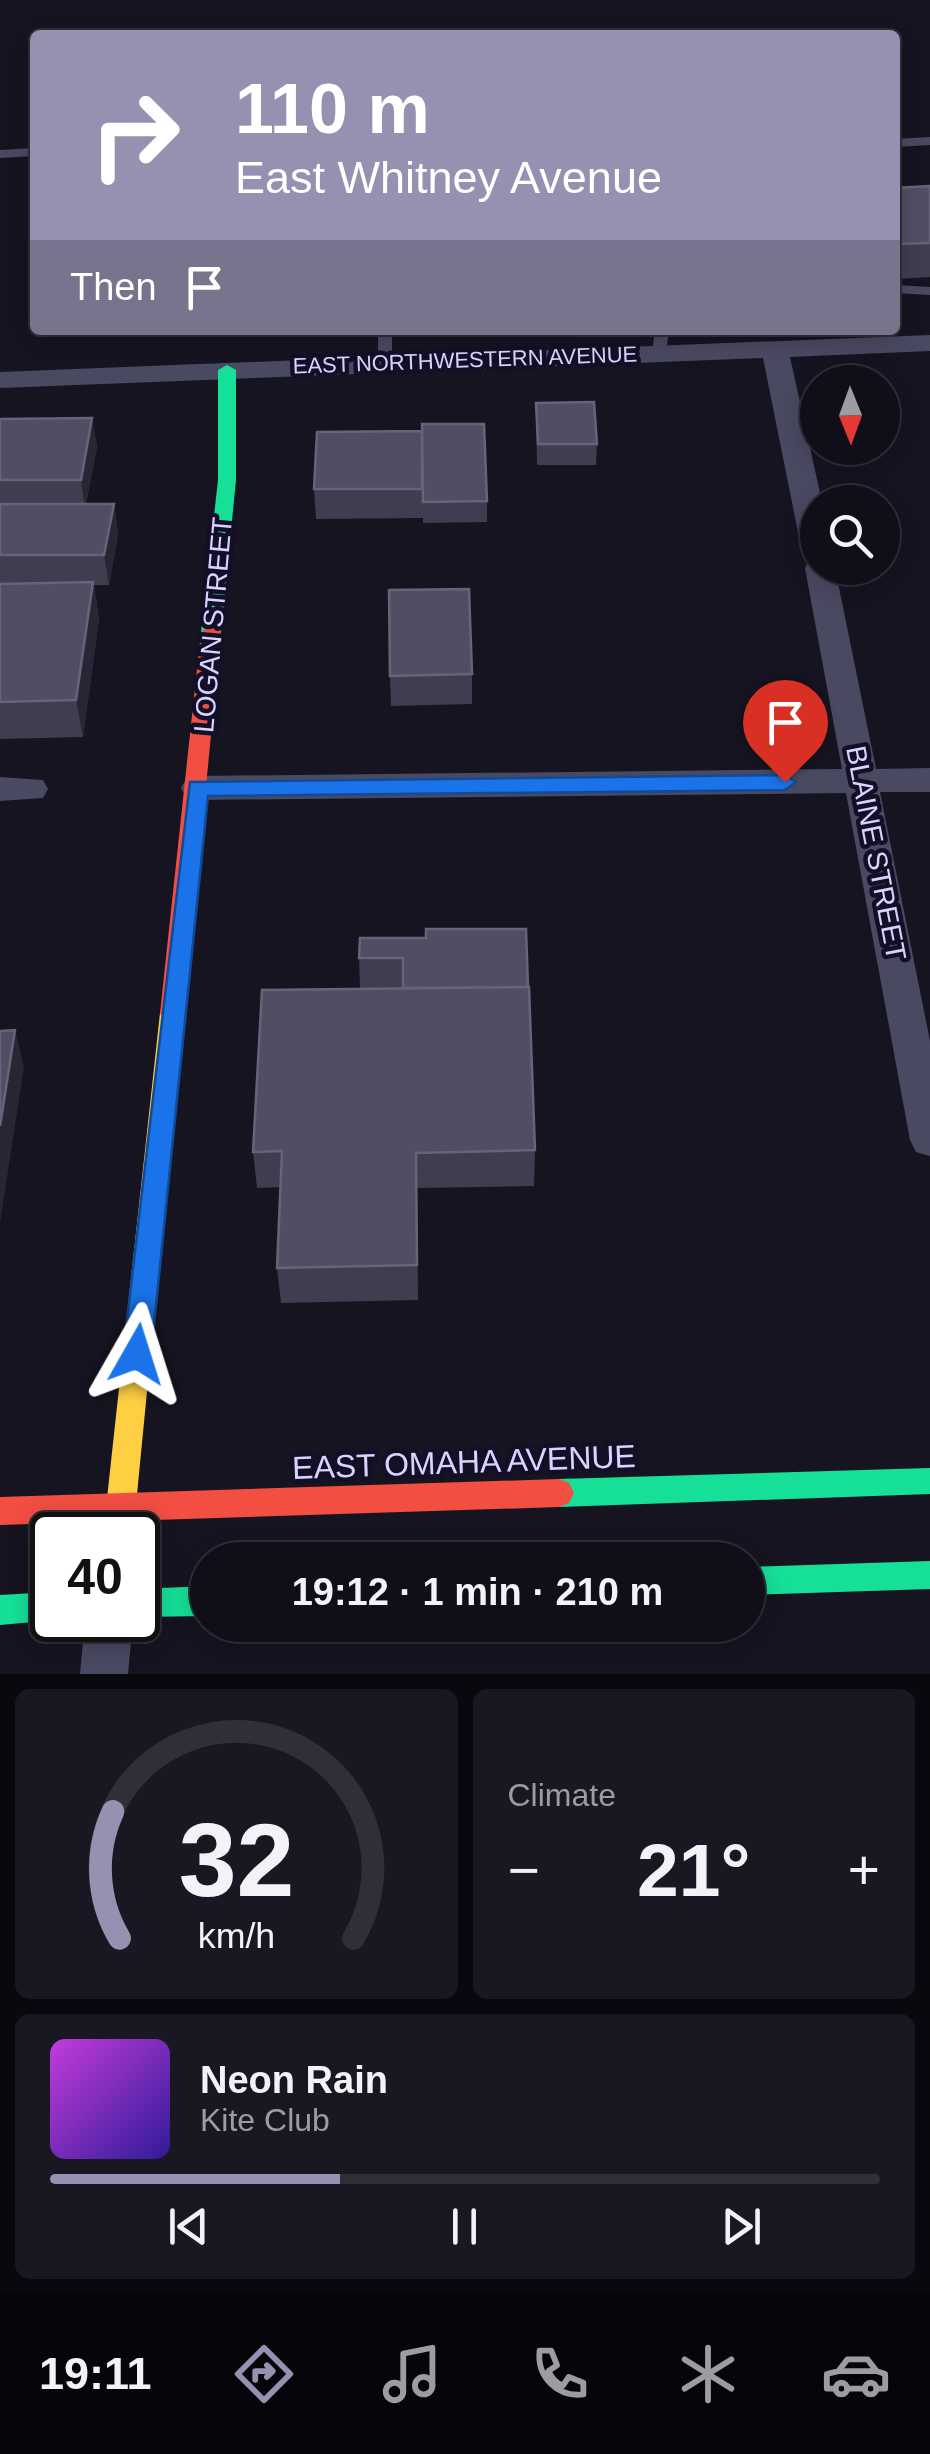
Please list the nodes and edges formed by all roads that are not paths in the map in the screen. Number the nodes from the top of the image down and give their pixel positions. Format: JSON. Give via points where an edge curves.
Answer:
{"nodes":[{"id":1,"x":930,"y":142,"type":"edge"},
{"id":2,"x":900,"y":143,"type":"edge"},
{"id":3,"x":30,"y":152,"type":"edge"},
{"id":4,"x":0,"y":154,"type":"edge"},
{"id":5,"x":900,"y":289,"type":"edge"},
{"id":6,"x":930,"y":290,"type":"edge"},
{"id":7,"x":385,"y":335,"type":"edge"},
{"id":8,"x":660,"y":342,"type":"edge"},
{"id":9,"x":930,"y":343,"type":"edge"},
{"id":10,"x":775,"y":349,"type":"junction"},
{"id":11,"x":385,"y":364,"type":"junction"},
{"id":12,"x":227,"y":370,"type":"junction"},
{"id":13,"x":0,"y":380,"type":"edge"},
{"id":14,"x":803,"y":485,"type":"edge"},
{"id":15,"x":823,"y":585,"type":"edge"},
{"id":16,"x":930,"y":780,"type":"edge"},
{"id":17,"x":863,"y":782,"type":"junction"},
{"id":18,"x":198,"y":788,"type":"junction"},
{"id":19,"x":930,"y":1140,"type":"edge"},
{"id":20,"x":930,"y":1481,"type":"edge"},
{"id":21,"x":120,"y":1505,"type":"junction"},
{"id":22,"x":0,"y":1511,"type":"edge"},
{"id":23,"x":120,"y":1512,"type":"edge"},
{"id":24,"x":930,"y":1574,"type":"edge"},
{"id":25,"x":765,"y":1580,"type":"edge"},
{"id":26,"x":160,"y":1602,"type":"edge"},
{"id":27,"x":190,"y":1602,"type":"edge"},
{"id":28,"x":30,"y":1608,"type":"edge"},
{"id":29,"x":0,"y":1610,"type":"edge"},
{"id":30,"x":107,"y":1642,"type":"edge"},
{"id":31,"x":104,"y":1674,"type":"edge"}],
"edges":[{"from":1,"to":2,"type":"lane"},
{"from":3,"to":4,"type":"lane"},
{"from":5,"to":6,"type":"lane"},
{"from":7,"to":11,"type":"lane"},
{"from":8,"to":10,"type":"street","name":"EAST NORTHWESTERN AVENUE"},
{"from":8,"to":11,"type":"street","name":"EAST NORTHWESTERN AVENUE"},
{"from":9,"to":10,"type":"street","name":"EAST NORTHWESTERN AVENUE"},
{"from":10,"to":14,"type":"street"},
{"from":11,"to":12,"type":"street","name":"EAST NORTHWESTERN AVENUE"},
{"from":12,"to":13,"type":"street","name":"EAST NORTHWESTERN AVENUE"},
{"from":12,"to":18,"type":"main road","name":"LOGAN STREET","via":[[227,480]]},
{"from":15,"to":17,"type":"street","name":"BLAINE STREET"},
{"from":16,"to":17,"type":"street"},
{"from":17,"to":18,"type":"street"},
{"from":17,"to":19,"type":"street","name":"BLAINE STREET"},
{"from":18,"to":21,"type":"main road","name":"LOGAN STREET"},
{"from":20,"to":21,"type":"main road","name":"EAST OMAHA AVENUE"},
{"from":21,"to":22,"type":"main road","name":"EAST OMAHA AVENUE"},
{"from":21,"to":23,"type":"main road","name":"LOGAN STREET"},
{"from":24,"to":25,"type":"main road"},
{"from":26,"to":27,"type":"main road"},
{"from":28,"to":29,"type":"main road"},
{"from":30,"to":31,"type":"street"}]}
